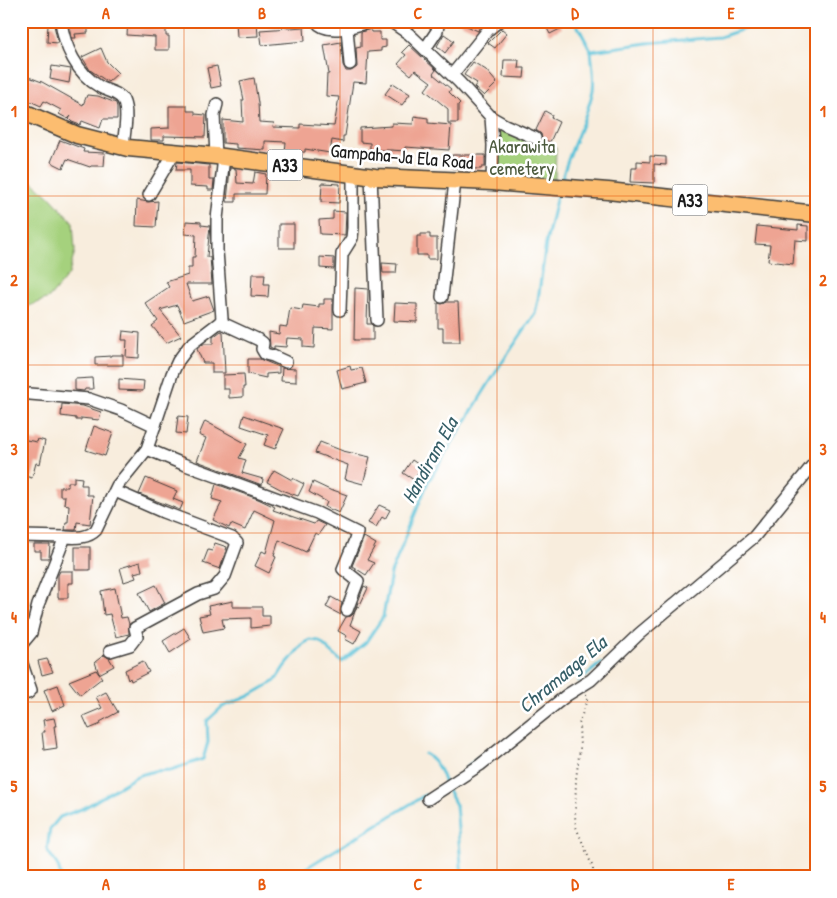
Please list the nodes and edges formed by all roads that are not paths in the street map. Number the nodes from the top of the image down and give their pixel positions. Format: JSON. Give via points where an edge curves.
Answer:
{"nodes":[{"id":1,"x":61,"y":21,"type":"edge"},
{"id":2,"x":316,"y":21,"type":"edge"},
{"id":3,"x":372,"y":21,"type":"edge"},
{"id":4,"x":390,"y":21,"type":"edge"},
{"id":5,"x":438,"y":21,"type":"edge"},
{"id":6,"x":497,"y":22,"type":"edge"},
{"id":7,"x":353,"y":25,"type":"edge"},
{"id":8,"x":424,"y":48,"type":"junction"},
{"id":9,"x":350,"y":64,"type":"dead end"},
{"id":10,"x":452,"y":75,"type":"junction"},
{"id":11,"x":217,"y":104,"type":"dead end"},
{"id":12,"x":21,"y":111,"type":"edge"},
{"id":13,"x":491,"y":117,"type":"junction"},
{"id":14,"x":535,"y":138,"type":"dead end"},
{"id":15,"x":123,"y":147,"type":"junction"},
{"id":16,"x":174,"y":153,"type":"junction"},
{"id":17,"x":220,"y":156,"type":"junction"},
{"id":18,"x":353,"y":174,"type":"junction"},
{"id":19,"x":371,"y":176,"type":"junction"},
{"id":20,"x":455,"y":181,"type":"junction"},
{"id":21,"x":492,"y":182,"type":"junction"},
{"id":22,"x":149,"y":195,"type":"dead end"},
{"id":23,"x":816,"y":214,"type":"edge"},
{"id":24,"x":442,"y":297,"type":"dead end"},
{"id":25,"x":340,"y":310,"type":"dead end"},
{"id":26,"x":377,"y":320,"type":"dead end"},
{"id":27,"x":220,"y":322,"type":"junction"},
{"id":28,"x":286,"y":362,"type":"dead end"},
{"id":29,"x":30,"y":394,"type":"dead end"},
{"id":30,"x":155,"y":426,"type":"junction"},
{"id":31,"x":147,"y":449,"type":"junction"},
{"id":32,"x":816,"y":461,"type":"edge"},
{"id":33,"x":115,"y":491,"type":"junction"},
{"id":34,"x":21,"y":536,"type":"edge"},
{"id":35,"x":66,"y":537,"type":"junction"},
{"id":36,"x":347,"y":610,"type":"dead end"},
{"id":37,"x":21,"y":645,"type":"edge"},
{"id":38,"x":110,"y":651,"type":"dead end"},
{"id":39,"x":21,"y":661,"type":"edge"},
{"id":40,"x":21,"y":694,"type":"edge"},
{"id":41,"x":428,"y":799,"type":"dead end"}],
"edges":[{"from":1,"to":15,"type":"street","via":[[66,46],[82,71],[95,84],[118,94],[123,101]]},
{"from":2,"to":7,"type":"street","via":[[320,27],[326,28]]},
{"from":3,"to":7,"type":"street"},
{"from":4,"to":8,"type":"street"},
{"from":5,"to":8,"type":"street","via":[[436,31]]},
{"from":6,"to":10,"type":"street"},
{"from":7,"to":9,"type":"street"},
{"from":8,"to":10,"type":"street"},
{"from":10,"to":13,"type":"street"},
{"from":11,"to":17,"type":"street","via":[[214,116]]},
{"from":12,"to":15,"type":"highway","name":"Gampaha-Ja Ela Road","number":"A33","via":[[77,135]]},
{"from":13,"to":14,"type":"street"},
{"from":13,"to":21,"type":"street"},
{"from":15,"to":16,"type":"highway","name":"Gampaha-Ja Ela Road","number":"A33"},
{"from":16,"to":17,"type":"highway","name":"Gampaha-Ja Ela Road","number":"A33"},
{"from":16,"to":22,"type":"street"},
{"from":17,"to":18,"type":"highway","name":"Gampaha-Ja Ela Road","number":"A33"},
{"from":17,"to":27,"type":"street","via":[[217,219]]},
{"from":18,"to":19,"type":"highway","name":"Gampaha-Ja Ela Road","number":"A33"},
{"from":18,"to":25,"type":"street","via":[[353,228],[352,238],[342,254]]},
{"from":19,"to":20,"type":"highway","name":"Gampaha-Ja Ela Road","number":"A33"},
{"from":19,"to":26,"type":"street"},
{"from":20,"to":21,"type":"highway","name":"Gampaha-Ja Ela Road","number":"A33"},
{"from":20,"to":24,"type":"street"},
{"from":21,"to":23,"type":"highway","name":"Gampaha-Ja Ela Road","number":"A33"},
{"from":27,"to":28,"type":"street","via":[[259,340],[265,354]]},
{"from":27,"to":30,"type":"street","via":[[182,353]]},
{"from":29,"to":30,"type":"street","via":[[89,400]]},
{"from":30,"to":31,"type":"street"},
{"from":31,"to":33,"type":"street"},
{"from":31,"to":36,"type":"street","via":[[317,513],[357,533],[343,569],[358,580]]},
{"from":32,"to":41,"type":"street","via":[[754,537],[591,680]]},
{"from":33,"to":35,"type":"street","via":[[101,523],[91,535]]},
{"from":33,"to":38,"type":"street","via":[[232,538],[237,543],[225,576],[214,589],[198,594],[135,628],[137,636],[130,645]]},
{"from":34,"to":35,"type":"street"},
{"from":35,"to":37,"type":"street","via":[[38,605],[31,633]]},
{"from":39,"to":40,"type":"street","via":[[31,690]]}]}
